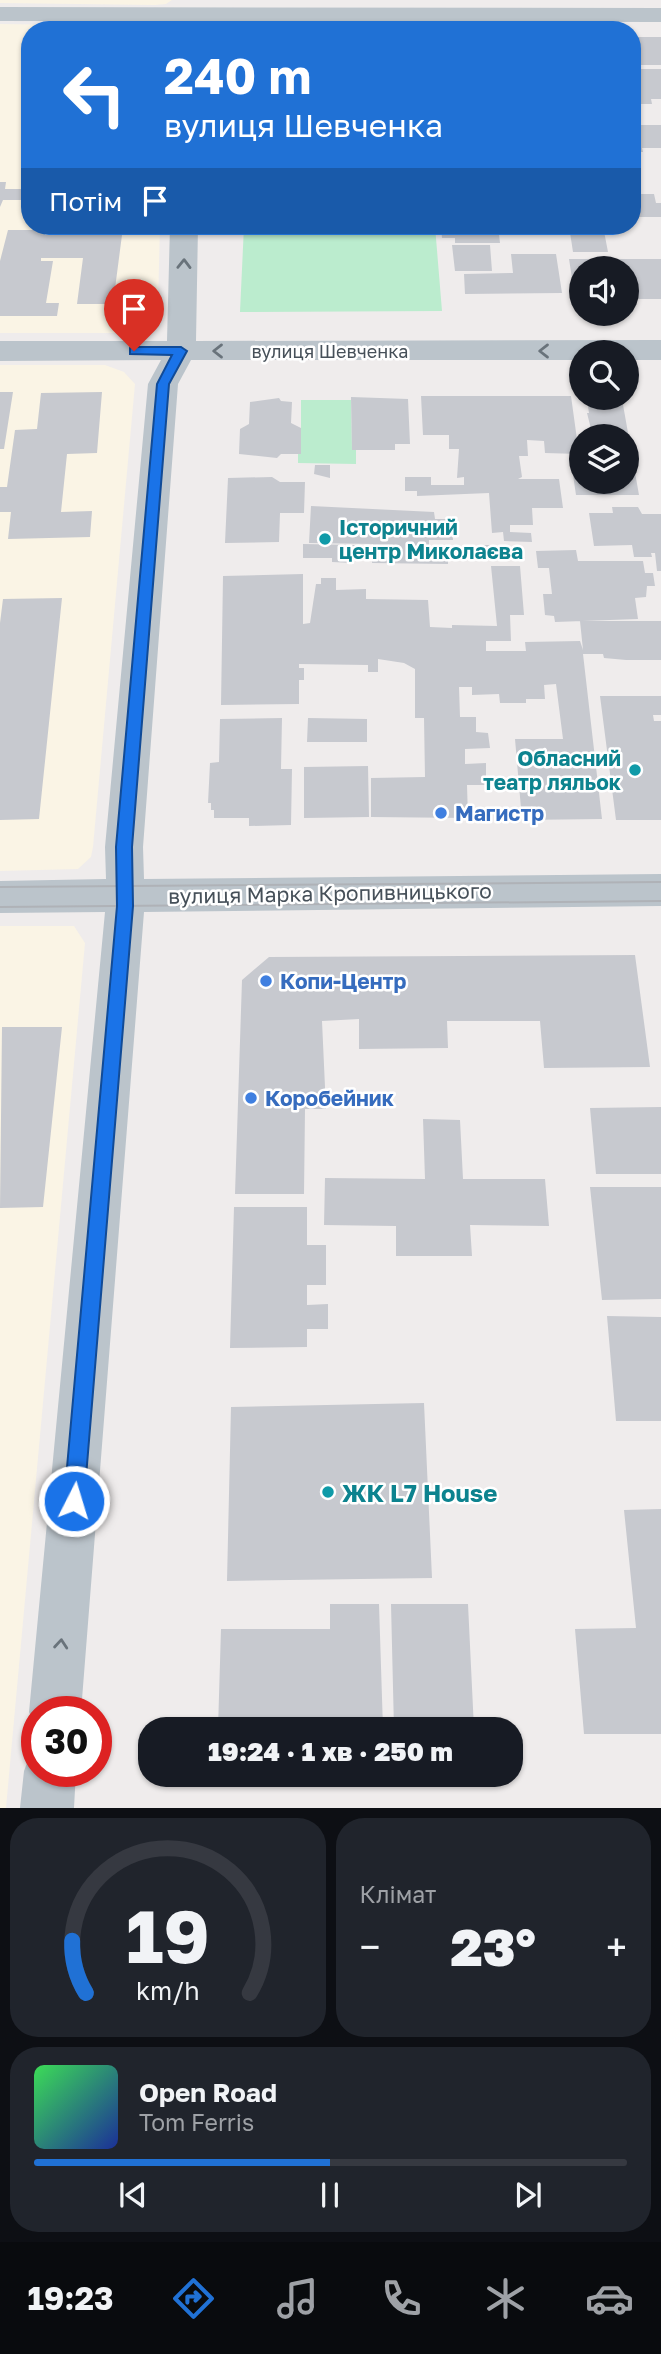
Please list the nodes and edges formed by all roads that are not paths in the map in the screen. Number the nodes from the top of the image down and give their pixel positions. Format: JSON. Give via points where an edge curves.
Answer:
{"nodes":[{"id":1,"x":0,"y":14,"type":"edge"},
{"id":2,"x":189,"y":15,"type":"edge"},
{"id":3,"x":661,"y":15,"type":"edge"},
{"id":4,"x":184,"y":235,"type":"edge"},
{"id":5,"x":661,"y":350,"type":"edge"},
{"id":6,"x":0,"y":351,"type":"edge"},
{"id":7,"x":181,"y":351,"type":"junction"},
{"id":8,"x":661,"y":890,"type":"edge"},
{"id":9,"x":125,"y":896,"type":"junction"},
{"id":10,"x":0,"y":897,"type":"edge"},
{"id":11,"x":56,"y":1696,"type":"edge"},
{"id":12,"x":49,"y":1787,"type":"edge"},
{"id":13,"x":47,"y":1808,"type":"edge"}],
"edges":[{"from":1,"to":2,"type":"street"},
{"from":2,"to":3,"type":"street"},
{"from":7,"to":4,"type":"street","one_way":true},
{"from":5,"to":7,"type":"street","name":"вулиця Шевченка","one_way":true},
{"from":6,"to":7,"type":"street","name":"вулиця Шевченка"},
{"from":7,"to":9,"type":"street","via":[[163,384],[124,847]]},
{"from":8,"to":9,"type":"street","name":"вулиця Марка Кропивницького"},
{"from":9,"to":10,"type":"street","name":"вулиця Марка Кропивницького"},
{"from":11,"to":9,"type":"street","one_way":true},
{"from":12,"to":13,"type":"street"}]}
